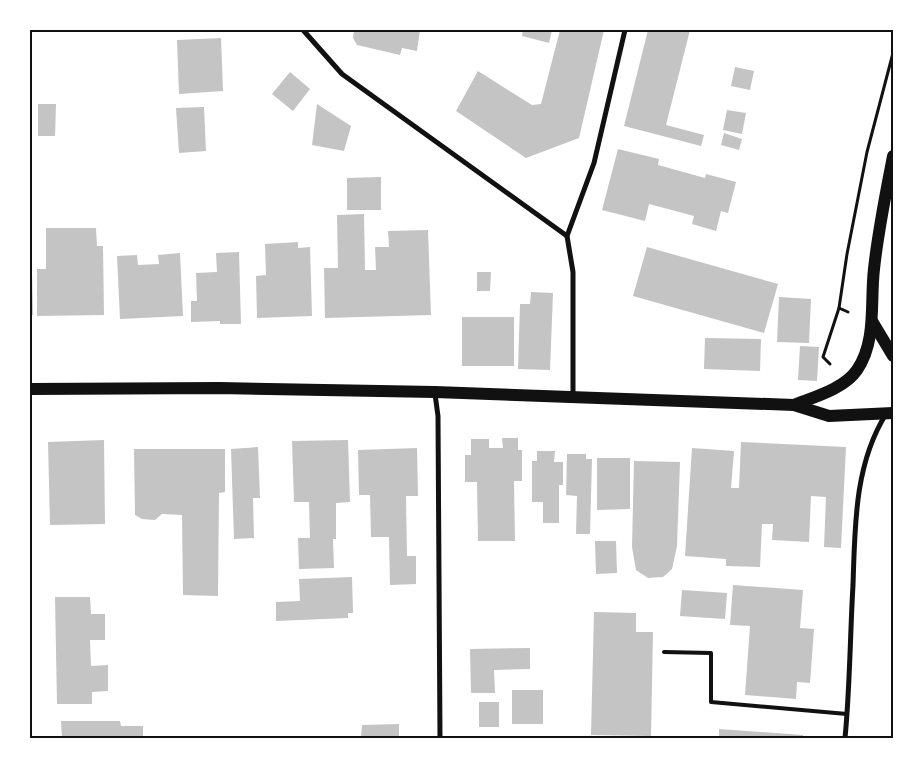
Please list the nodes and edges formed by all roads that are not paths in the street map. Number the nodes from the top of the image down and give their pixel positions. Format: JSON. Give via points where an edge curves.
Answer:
{"nodes":[{"id":1,"x":302,"y":30,"type":"edge"},
{"id":2,"x":625,"y":30,"type":"edge"},
{"id":3,"x":893,"y":156,"type":"edge"},
{"id":4,"x":567,"y":236,"type":"junction"},
{"id":5,"x":872,"y":321,"type":"junction"},
{"id":6,"x":893,"y":356,"type":"edge"},
{"id":7,"x":30,"y":388,"type":"edge"},
{"id":8,"x":435,"y":392,"type":"junction"},
{"id":9,"x":573,"y":398,"type":"junction"},
{"id":10,"x":794,"y":405,"type":"junction"},
{"id":11,"x":889,"y":413,"type":"edge"},
{"id":12,"x":664,"y":652,"type":"dead end"},
{"id":13,"x":847,"y":714,"type":"junction"},
{"id":14,"x":440,"y":738,"type":"edge"},
{"id":15,"x":845,"y":738,"type":"edge"}],
"edges":[{"from":1,"to":4,"type":"street","via":[[342,74]]},
{"from":2,"to":4,"type":"street","via":[[594,162]]},
{"from":3,"to":5,"type":"main road","via":[[874,271]]},
{"from":4,"to":9,"type":"street","via":[[573,272]]},
{"from":5,"to":6,"type":"main road"},
{"from":5,"to":10,"type":"main road","via":[[857,369],[846,380],[822,394]]},
{"from":7,"to":8,"type":"main road"},
{"from":8,"to":9,"type":"main road"},
{"from":8,"to":14,"type":"street","via":[[438,416]]},
{"from":9,"to":10,"type":"main road"},
{"from":10,"to":11,"type":"main road","via":[[829,416]]},
{"from":11,"to":13,"type":"street","via":[[879,426],[867,455],[860,491],[855,530]]},
{"from":12,"to":13,"type":"lane","via":[[711,652],[711,702]]},
{"from":13,"to":15,"type":"street"}]}
